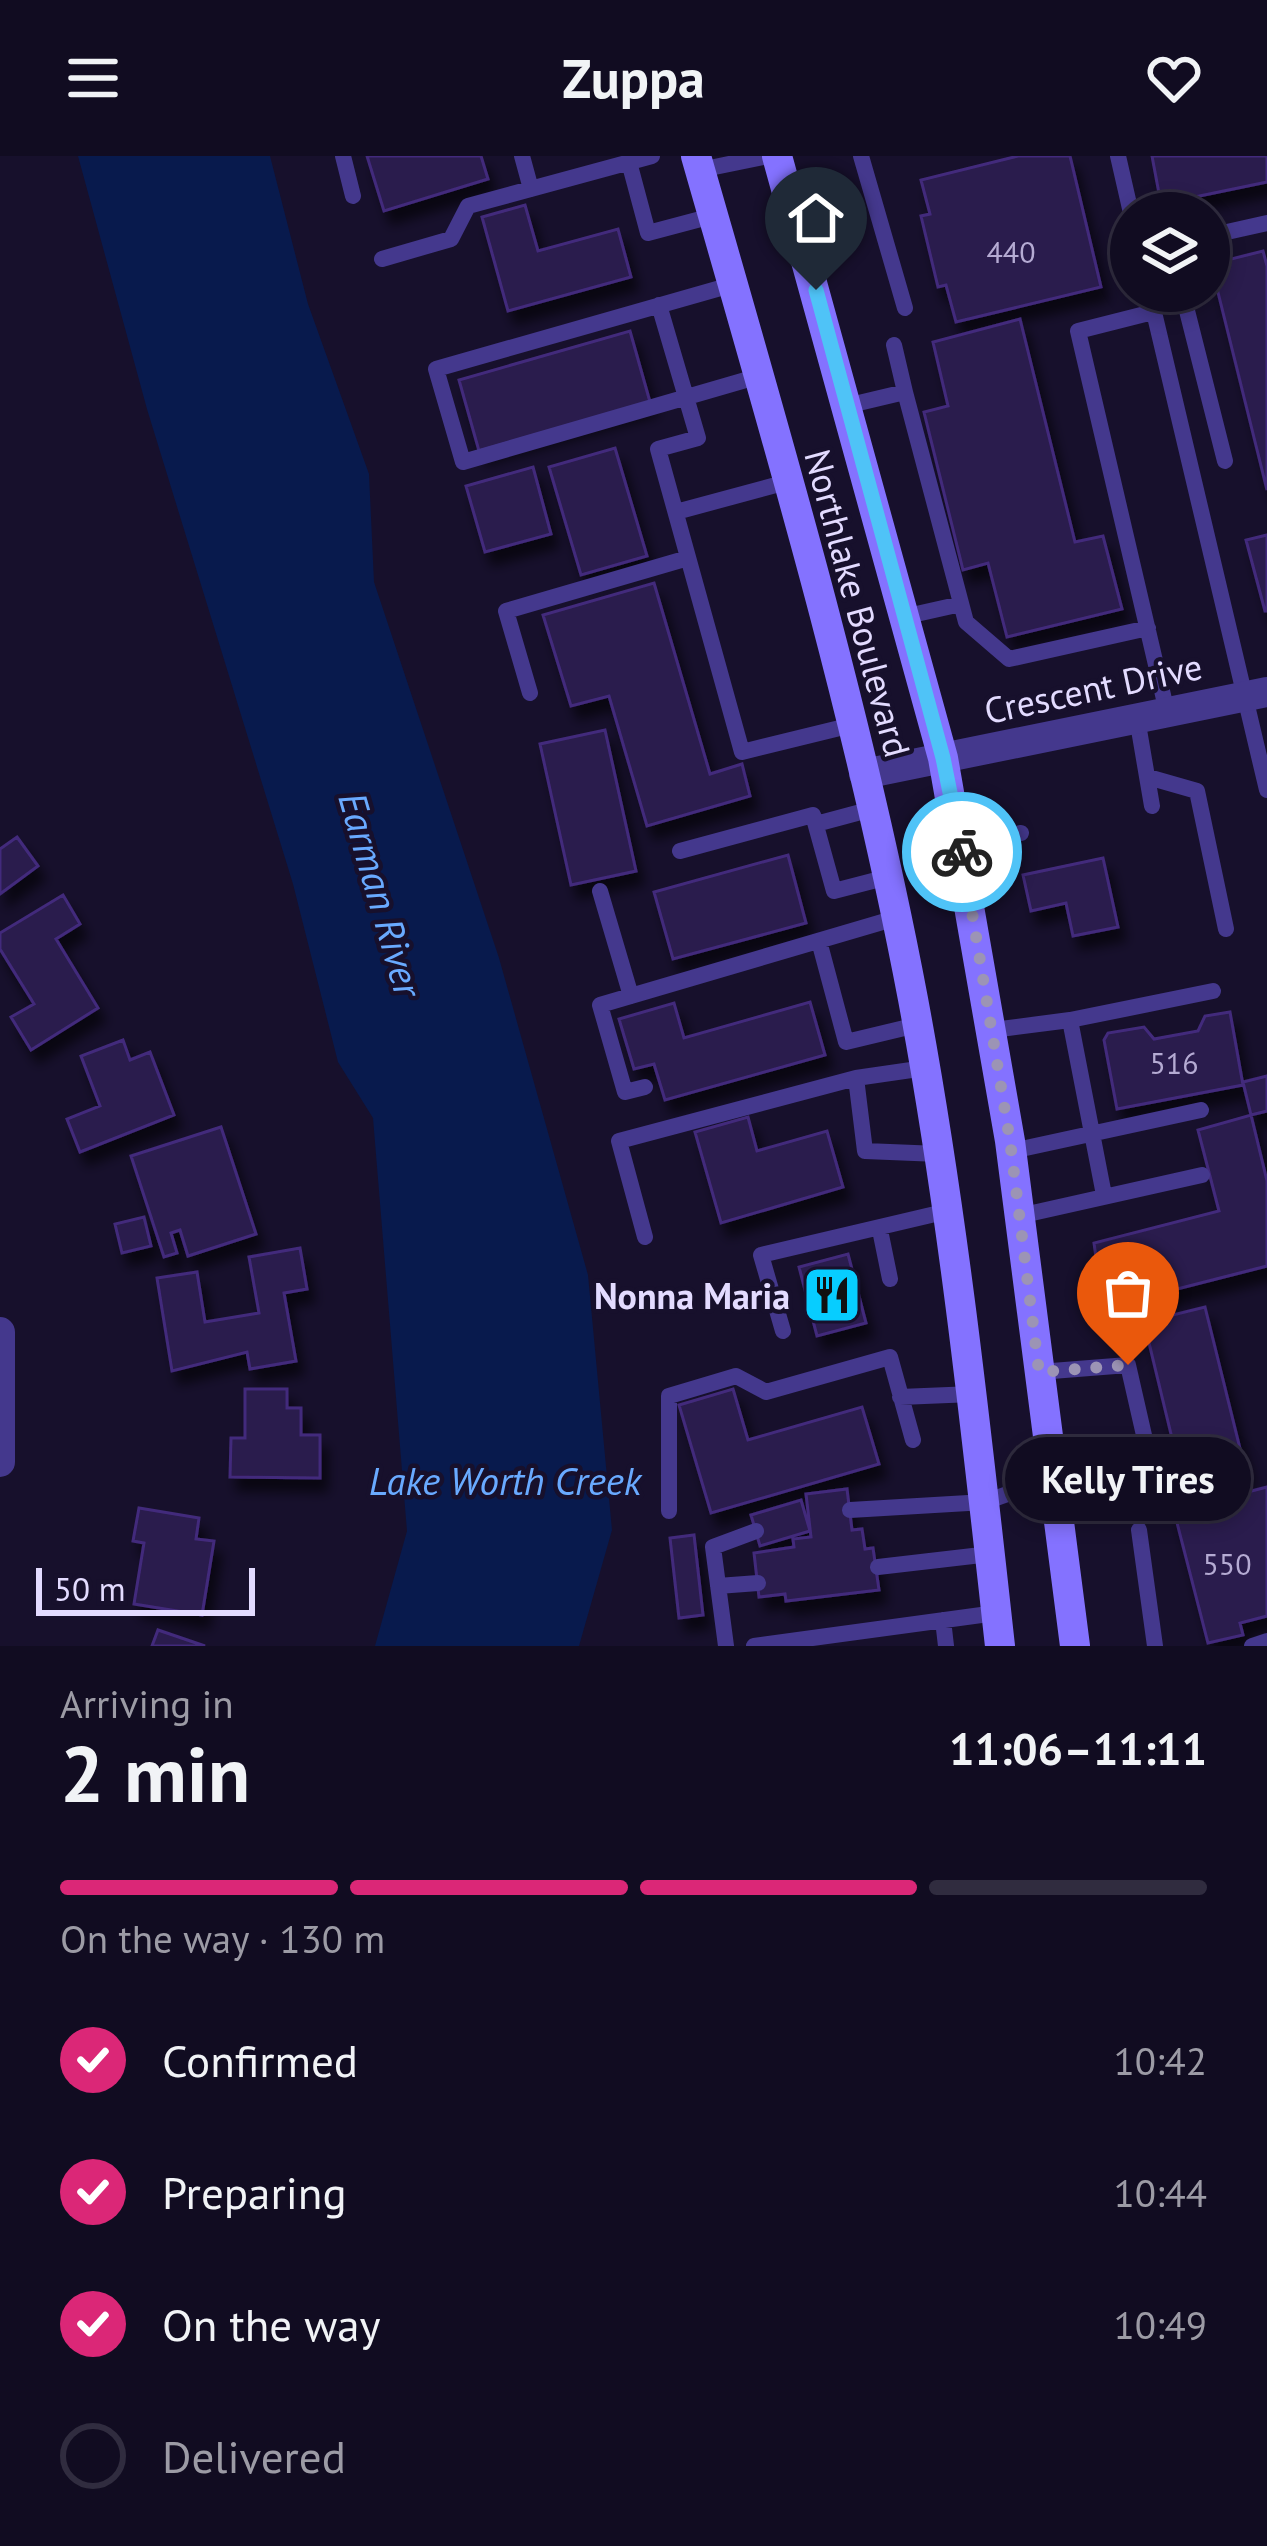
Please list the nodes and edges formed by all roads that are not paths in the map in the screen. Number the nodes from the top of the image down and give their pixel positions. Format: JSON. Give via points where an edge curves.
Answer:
{"nodes":[{"id":1,"x":343,"y":156,"type":"edge"},
{"id":2,"x":521,"y":156,"type":"edge"},
{"id":3,"x":652,"y":156,"type":"edge"},
{"id":4,"x":772,"y":156,"type":"edge"},
{"id":5,"x":861,"y":156,"type":"edge"},
{"id":6,"x":1118,"y":156,"type":"edge"},
{"id":7,"x":616,"y":162,"type":"edge"},
{"id":8,"x":698,"y":163,"type":"edge"},
{"id":9,"x":531,"y":189,"type":"junction"},
{"id":10,"x":1126,"y":192,"type":"edge"},
{"id":11,"x":353,"y":196,"type":"dead end"},
{"id":12,"x":712,"y":216,"type":"junction"},
{"id":13,"x":1267,"y":223,"type":"edge"},
{"id":14,"x":1230,"y":231,"type":"edge"},
{"id":15,"x":382,"y":259,"type":"dead end"},
{"id":16,"x":731,"y":285,"type":"junction"},
{"id":17,"x":659,"y":305,"type":"junction"},
{"id":18,"x":905,"y":308,"type":"dead end"},
{"id":19,"x":1154,"y":312,"type":"joint"},
{"id":20,"x":1187,"y":312,"type":"edge"},
{"id":21,"x":894,"y":345,"type":"dead end"},
{"id":22,"x":756,"y":377,"type":"junction"},
{"id":23,"x":905,"y":392,"type":"junction"},
{"id":24,"x":686,"y":398,"type":"junction"},
{"id":25,"x":846,"y":406,"type":"junction"},
{"id":26,"x":1225,"y":460,"type":"dead end"},
{"id":27,"x":787,"y":482,"type":"junction"},
{"id":28,"x":676,"y":512,"type":"junction"},
{"id":29,"x":688,"y":558,"type":"junction"},
{"id":30,"x":961,"y":604,"type":"junction"},
{"id":31,"x":903,"y":616,"type":"junction"},
{"id":32,"x":1148,"y":628,"type":"junction"},
{"id":33,"x":530,"y":693,"type":"dead end"},
{"id":34,"x":1255,"y":694,"type":"edge"},
{"id":35,"x":1152,"y":715,"type":"junction"},
{"id":36,"x":852,"y":725,"type":"junction"},
{"id":37,"x":943,"y":758,"type":"junction"},
{"id":38,"x":864,"y":774,"type":"junction"},
{"id":39,"x":1148,"y":777,"type":"junction"},
{"id":40,"x":1267,"y":790,"type":"edge"},
{"id":41,"x":1152,"y":806,"type":"dead end"},
{"id":42,"x":872,"y":809,"type":"junction"},
{"id":43,"x":816,"y":824,"type":"junction"},
{"id":44,"x":1021,"y":833,"type":"dead end"},
{"id":45,"x":960,"y":843,"type":"junction"},
{"id":46,"x":680,"y":851,"type":"dead end"},
{"id":47,"x":888,"y":877,"type":"junction"},
{"id":48,"x":600,"y":891,"type":"dead end"},
{"id":49,"x":896,"y":918,"type":"junction"},
{"id":50,"x":1226,"y":928,"type":"dead end"},
{"id":51,"x":819,"y":941,"type":"junction"},
{"id":52,"x":1213,"y":991,"type":"dead end"},
{"id":53,"x":631,"y":996,"type":"junction"},
{"id":54,"x":1070,"y":1020,"type":"junction"},
{"id":55,"x":917,"y":1025,"type":"junction"},
{"id":56,"x":993,"y":1030,"type":"junction"},
{"id":57,"x":925,"y":1068,"type":"junction"},
{"id":58,"x":856,"y":1078,"type":"junction"},
{"id":59,"x":646,"y":1087,"type":"dead end"},
{"id":60,"x":1201,"y":1111,"type":"dead end"},
{"id":61,"x":1092,"y":1133,"type":"junction"},
{"id":62,"x":1012,"y":1151,"type":"junction"},
{"id":63,"x":939,"y":1154,"type":"junction"},
{"id":64,"x":1202,"y":1175,"type":"dead end"},
{"id":65,"x":1104,"y":1195,"type":"junction"},
{"id":66,"x":948,"y":1211,"type":"junction"},
{"id":67,"x":1019,"y":1216,"type":"junction"},
{"id":68,"x":880,"y":1230,"type":"junction"},
{"id":69,"x":645,"y":1237,"type":"dead end"},
{"id":70,"x":890,"y":1279,"type":"dead end"},
{"id":71,"x":783,"y":1330,"type":"dead end"},
{"id":72,"x":0,"y":1332,"type":"edge"},
{"id":73,"x":1039,"y":1372,"type":"junction"},
{"id":74,"x":973,"y":1394,"type":"junction"},
{"id":75,"x":900,"y":1397,"type":"junction"},
{"id":76,"x":913,"y":1440,"type":"dead end"},
{"id":77,"x":0,"y":1462,"type":"edge"},
{"id":78,"x":1053,"y":1478,"type":"junction"},
{"id":79,"x":985,"y":1502,"type":"junction"},
{"id":80,"x":669,"y":1510,"type":"dead end"},
{"id":81,"x":850,"y":1510,"type":"dead end"},
{"id":82,"x":1139,"y":1530,"type":"dead end"},
{"id":83,"x":756,"y":1531,"type":"dead end"},
{"id":84,"x":990,"y":1554,"type":"junction"},
{"id":85,"x":878,"y":1567,"type":"dead end"},
{"id":86,"x":758,"y":1582,"type":"dead end"},
{"id":87,"x":718,"y":1586,"type":"junction"},
{"id":88,"x":996,"y":1613,"type":"junction"},
{"id":89,"x":943,"y":1619,"type":"junction"},
{"id":90,"x":1267,"y":1642,"type":"edge"},
{"id":91,"x":726,"y":1646,"type":"edge"},
{"id":92,"x":754,"y":1646,"type":"edge"},
{"id":93,"x":946,"y":1646,"type":"edge"},
{"id":94,"x":1000,"y":1646,"type":"edge"},
{"id":95,"x":1075,"y":1646,"type":"edge"},
{"id":96,"x":1155,"y":1646,"type":"edge"},
{"id":97,"x":1252,"y":1646,"type":"edge"}],
"edges":[{"from":1,"to":11,"type":"lane"},
{"from":2,"to":9,"type":"lane"},
{"from":3,"to":7,"type":"lane"},
{"from":4,"to":8,"type":"lane"},
{"from":4,"to":25,"type":"main road","name":"Northlake Boulevard"},
{"from":5,"to":18,"type":"lane"},
{"from":6,"to":10,"type":"lane"},
{"from":7,"to":9,"type":"lane"},
{"from":7,"to":12,"type":"lane","via":[[648,232]]},
{"from":8,"to":12,"type":"main road","name":"Northlake Boulevard"},
{"from":9,"to":15,"type":"lane","via":[[468,206],[451,239]]},
{"from":12,"to":16,"type":"main road","name":"Northlake Boulevard"},
{"from":13,"to":14,"type":"lane"},
{"from":16,"to":17,"type":"lane"},
{"from":16,"to":22,"type":"main road","name":"Northlake Boulevard"},
{"from":17,"to":24,"type":"lane"},
{"from":17,"to":24,"type":"lane","via":[[436,369],[463,462]]},
{"from":19,"to":32,"type":"lane","via":[[1078,331]]},
{"from":19,"to":34,"type":"lane"},
{"from":20,"to":26,"type":"lane"},
{"from":21,"to":23,"type":"lane"},
{"from":22,"to":24,"type":"lane"},
{"from":22,"to":27,"type":"main road","name":"Northlake Boulevard"},
{"from":23,"to":25,"type":"lane"},
{"from":23,"to":30,"type":"lane"},
{"from":24,"to":28,"type":"lane","via":[[698,438],[658,449]]},
{"from":25,"to":31,"type":"main road","name":"Northlake Boulevard"},
{"from":27,"to":28,"type":"lane"},
{"from":27,"to":36,"type":"main road","name":"Northlake Boulevard"},
{"from":28,"to":29,"type":"lane"},
{"from":29,"to":33,"type":"lane","via":[[506,611]]},
{"from":29,"to":36,"type":"lane","via":[[742,752]]},
{"from":30,"to":31,"type":"lane"},
{"from":30,"to":32,"type":"lane","via":[[966,622],[1009,659]]},
{"from":31,"to":37,"type":"main road","name":"Northlake Boulevard"},
{"from":32,"to":35,"type":"lane"},
{"from":34,"to":35,"type":"street","name":"Crescent Drive"},
{"from":34,"to":40,"type":"lane"},
{"from":35,"to":37,"type":"street","name":"Crescent Drive"},
{"from":35,"to":39,"type":"lane"},
{"from":36,"to":38,"type":"main road","name":"Northlake Boulevard"},
{"from":37,"to":38,"type":"street","name":"Crescent Drive"},
{"from":37,"to":45,"type":"main road","name":"Northlake Boulevard"},
{"from":38,"to":42,"type":"main road","name":"Northlake Boulevard"},
{"from":39,"to":41,"type":"lane"},
{"from":39,"to":50,"type":"lane","via":[[1197,790]]},
{"from":42,"to":43,"type":"lane"},
{"from":42,"to":47,"type":"main road","name":"Northlake Boulevard"},
{"from":43,"to":46,"type":"lane","via":[[813,815]]},
{"from":43,"to":47,"type":"lane","via":[[834,891]]},
{"from":44,"to":45,"type":"lane"},
{"from":45,"to":56,"type":"main road","name":"Northlake Boulevard"},
{"from":47,"to":49,"type":"main road","name":"Northlake Boulevard"},
{"from":48,"to":53,"type":"lane"},
{"from":49,"to":51,"type":"lane"},
{"from":49,"to":55,"type":"main road","name":"Northlake Boulevard"},
{"from":51,"to":53,"type":"lane"},
{"from":51,"to":55,"type":"lane","via":[[846,1042]]},
{"from":52,"to":54,"type":"lane"},
{"from":53,"to":59,"type":"lane","via":[[601,1006],[626,1092]]},
{"from":54,"to":56,"type":"lane"},
{"from":54,"to":61,"type":"lane"},
{"from":55,"to":57,"type":"main road","name":"Northlake Boulevard"},
{"from":56,"to":62,"type":"main road","name":"Northlake Boulevard"},
{"from":57,"to":58,"type":"lane"},
{"from":57,"to":63,"type":"main road","name":"Northlake Boulevard"},
{"from":58,"to":63,"type":"lane","via":[[865,1151]]},
{"from":58,"to":69,"type":"lane","via":[[619,1141]]},
{"from":60,"to":61,"type":"lane"},
{"from":61,"to":62,"type":"lane"},
{"from":61,"to":65,"type":"lane"},
{"from":62,"to":67,"type":"main road","name":"Northlake Boulevard"},
{"from":63,"to":66,"type":"main road","name":"Northlake Boulevard"},
{"from":64,"to":65,"type":"lane"},
{"from":65,"to":67,"type":"lane"},
{"from":66,"to":68,"type":"lane"},
{"from":66,"to":74,"type":"main road","name":"Northlake Boulevard"},
{"from":67,"to":73,"type":"main road","name":"Northlake Boulevard"},
{"from":68,"to":70,"type":"lane"},
{"from":68,"to":71,"type":"lane","via":[[761,1255]]},
{"from":72,"to":77,"type":"street"},
{"from":73,"to":78,"type":"main road","name":"Northlake Boulevard"},
{"from":73,"to":78,"type":"lane","via":[[1128,1365],[1150,1466]]},
{"from":74,"to":75,"type":"lane"},
{"from":74,"to":79,"type":"main road","name":"Northlake Boulevard"},
{"from":75,"to":76,"type":"lane"},
{"from":75,"to":80,"type":"lane","via":[[890,1357],[766,1392],[736,1376],[669,1396]]},
{"from":78,"to":79,"type":"lane"},
{"from":78,"to":95,"type":"main road","name":"Northlake Boulevard"},
{"from":79,"to":81,"type":"lane"},
{"from":79,"to":84,"type":"main road","name":"Northlake Boulevard"},
{"from":82,"to":96,"type":"lane"},
{"from":83,"to":87,"type":"lane","via":[[713,1547]]},
{"from":84,"to":85,"type":"lane"},
{"from":84,"to":88,"type":"main road","name":"Northlake Boulevard"},
{"from":86,"to":87,"type":"lane"},
{"from":87,"to":91,"type":"lane"},
{"from":88,"to":89,"type":"lane"},
{"from":88,"to":94,"type":"main road","name":"Northlake Boulevard"},
{"from":89,"to":92,"type":"lane"},
{"from":89,"to":93,"type":"lane"},
{"from":90,"to":97,"type":"lane"}]}
